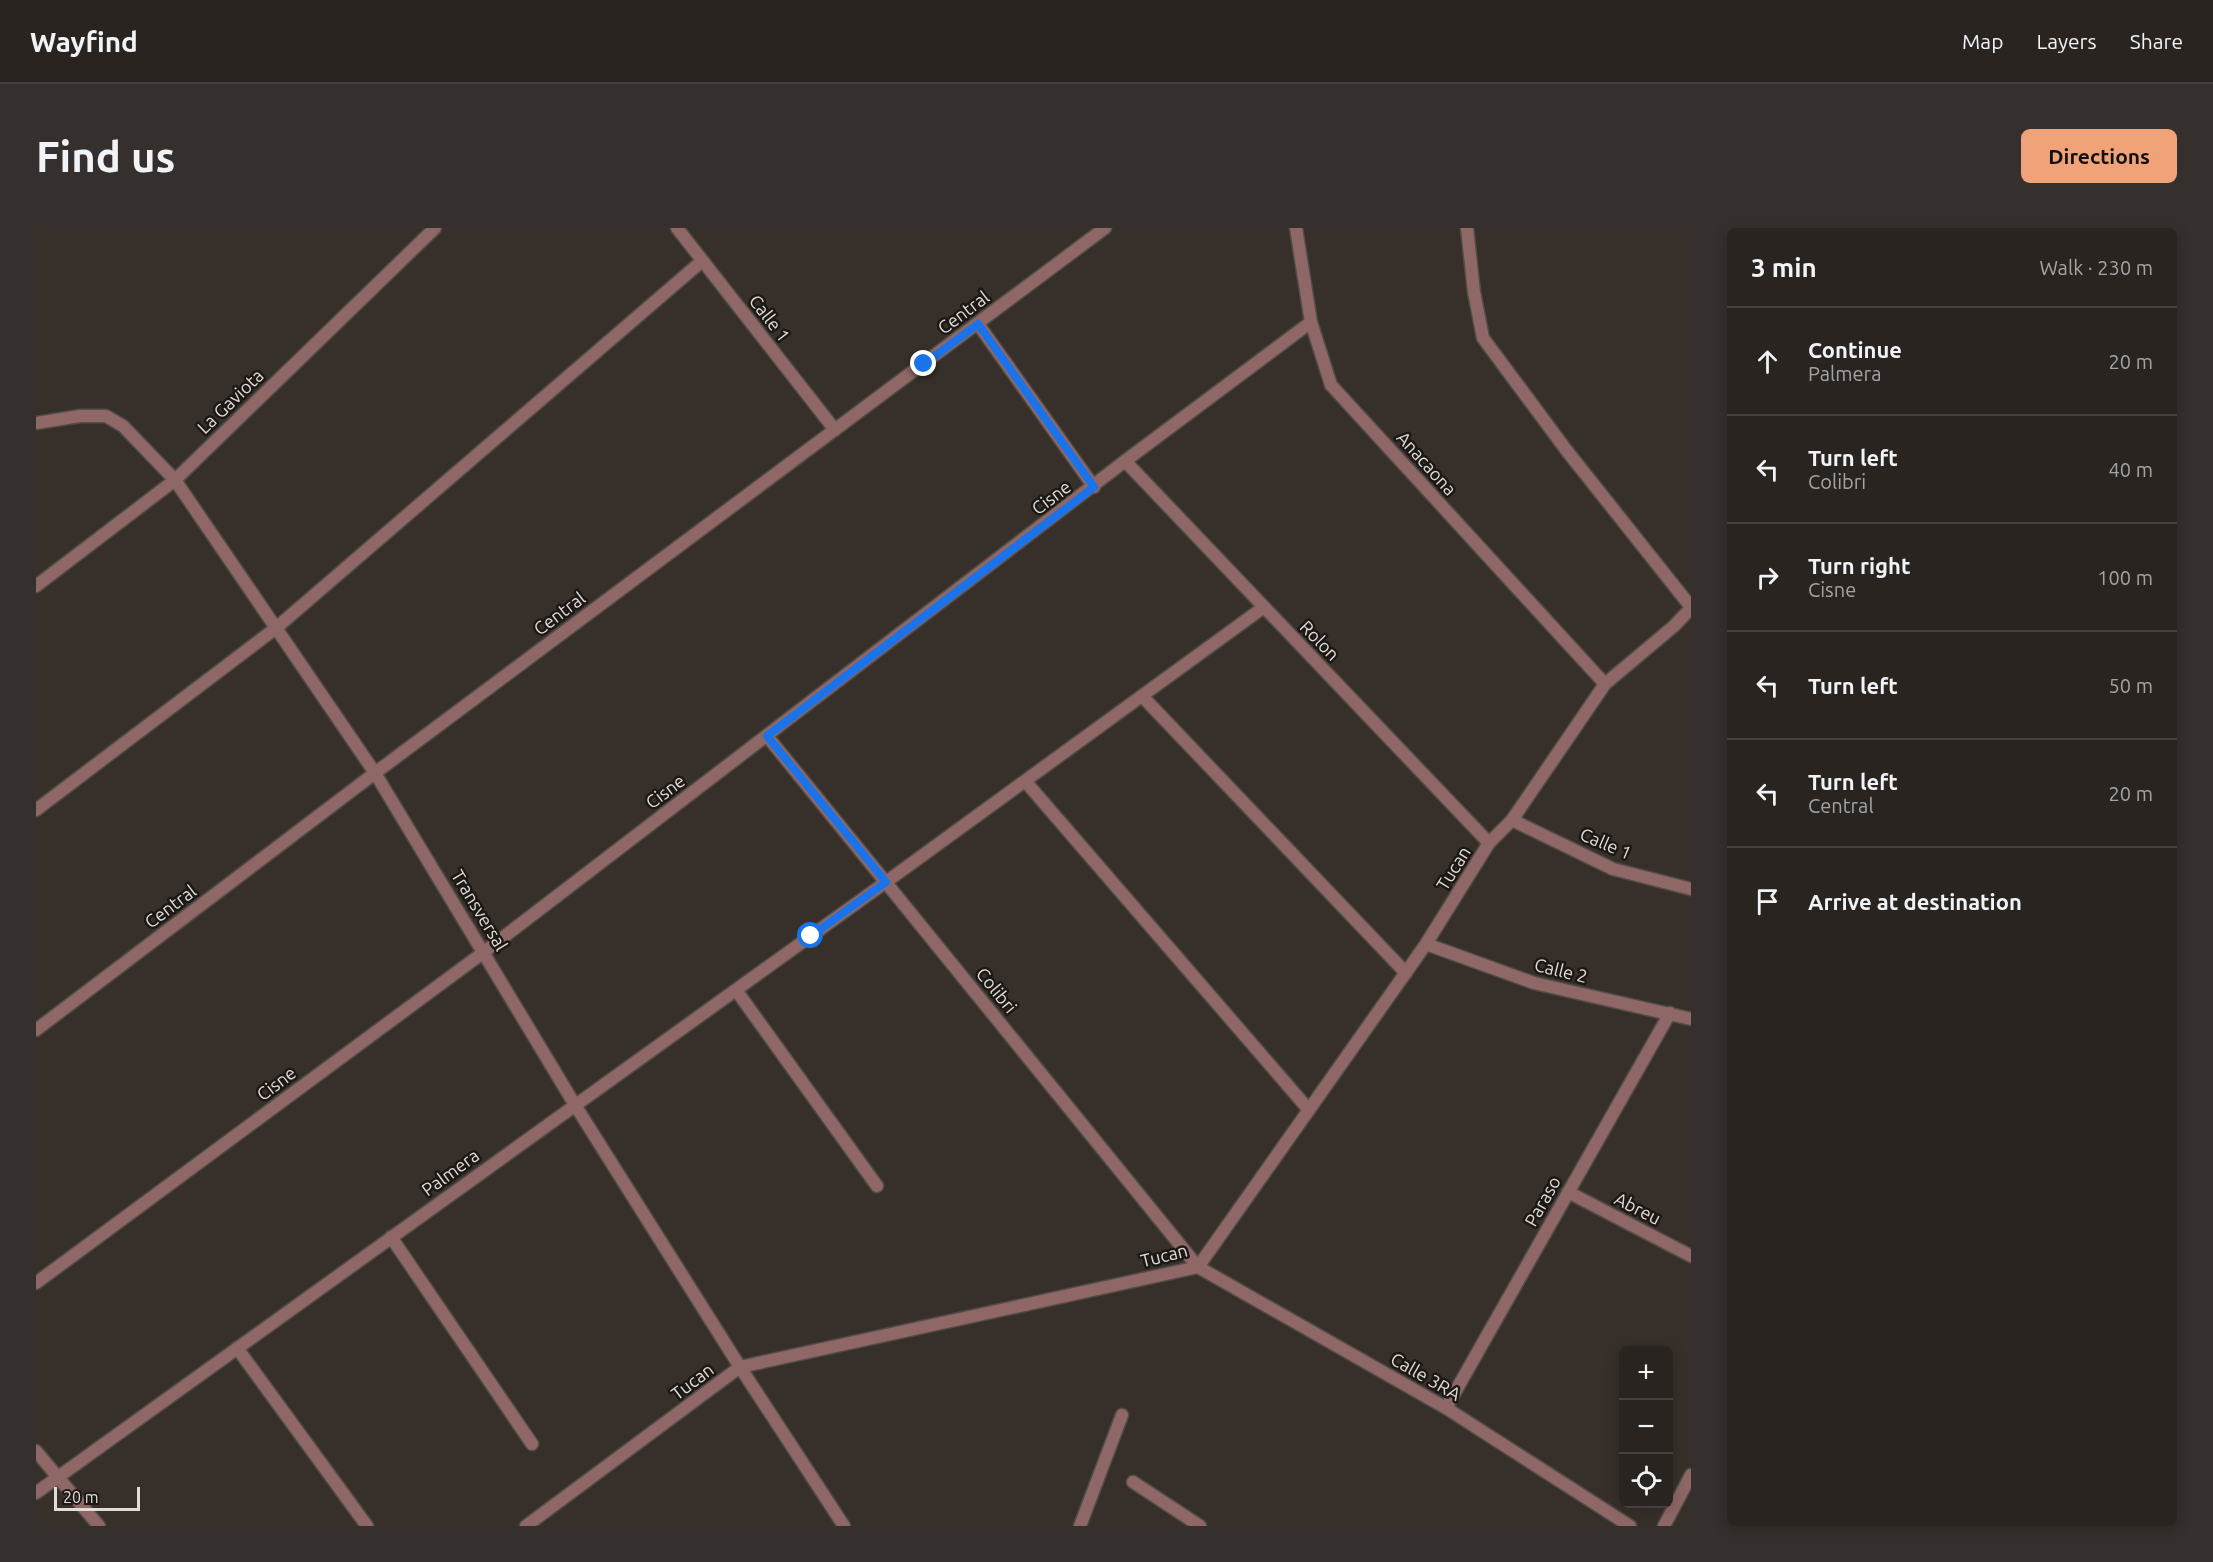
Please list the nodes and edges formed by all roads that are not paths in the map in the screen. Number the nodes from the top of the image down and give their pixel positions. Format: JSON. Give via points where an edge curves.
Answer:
{"nodes":[{"id":1,"x":435,"y":228,"type":"edge"},
{"id":2,"x":677,"y":228,"type":"edge"},
{"id":3,"x":1105,"y":228,"type":"edge"},
{"id":4,"x":1296,"y":228,"type":"edge"},
{"id":5,"x":1467,"y":228,"type":"edge"},
{"id":6,"x":702,"y":261,"type":"junction"},
{"id":7,"x":1311,"y":322,"type":"junction"},
{"id":8,"x":978,"y":324,"type":"junction"},
{"id":9,"x":36,"y":423,"type":"edge"},
{"id":10,"x":834,"y":430,"type":"junction"},
{"id":11,"x":1125,"y":461,"type":"junction"},
{"id":12,"x":175,"y":480,"type":"junction"},
{"id":13,"x":1094,"y":487,"type":"junction"},
{"id":14,"x":36,"y":586,"type":"edge"},
{"id":15,"x":1264,"y":607,"type":"junction"},
{"id":16,"x":1691,"y":607,"type":"edge"},
{"id":17,"x":276,"y":628,"type":"junction"},
{"id":18,"x":1605,"y":684,"type":"junction"},
{"id":19,"x":1142,"y":696,"type":"junction"},
{"id":20,"x":767,"y":736,"type":"junction"},
{"id":21,"x":375,"y":773,"type":"junction"},
{"id":22,"x":1025,"y":781,"type":"junction"},
{"id":23,"x":36,"y":810,"type":"edge"},
{"id":24,"x":1512,"y":820,"type":"junction"},
{"id":25,"x":1489,"y":843,"type":"junction"},
{"id":26,"x":886,"y":882,"type":"junction"},
{"id":27,"x":1691,"y":889,"type":"edge"},
{"id":28,"x":1426,"y":944,"type":"junction"},
{"id":29,"x":484,"y":952,"type":"junction"},
{"id":30,"x":1406,"y":973,"type":"junction"},
{"id":31,"x":736,"y":990,"type":"junction"},
{"id":32,"x":1670,"y":1013,"type":"junction"},
{"id":33,"x":1691,"y":1019,"type":"edge"},
{"id":34,"x":36,"y":1030,"type":"edge"},
{"id":35,"x":575,"y":1105,"type":"junction"},
{"id":36,"x":1309,"y":1110,"type":"junction"},
{"id":37,"x":877,"y":1186,"type":"dead end"},
{"id":38,"x":1568,"y":1192,"type":"junction"},
{"id":39,"x":391,"y":1237,"type":"junction"},
{"id":40,"x":1691,"y":1256,"type":"edge"},
{"id":41,"x":1198,"y":1267,"type":"junction"},
{"id":42,"x":36,"y":1283,"type":"edge"},
{"id":43,"x":237,"y":1348,"type":"junction"},
{"id":44,"x":740,"y":1367,"type":"junction"},
{"id":45,"x":1446,"y":1408,"type":"junction"},
{"id":46,"x":1122,"y":1415,"type":"dead end"},
{"id":47,"x":532,"y":1444,"type":"dead end"},
{"id":48,"x":36,"y":1451,"type":"edge"},
{"id":49,"x":1691,"y":1475,"type":"edge"},
{"id":50,"x":58,"y":1477,"type":"junction"},
{"id":51,"x":1133,"y":1482,"type":"dead end"},
{"id":52,"x":36,"y":1493,"type":"edge"},
{"id":53,"x":99,"y":1526,"type":"edge"},
{"id":54,"x":367,"y":1526,"type":"edge"},
{"id":55,"x":526,"y":1526,"type":"edge"},
{"id":56,"x":844,"y":1526,"type":"edge"},
{"id":57,"x":1080,"y":1526,"type":"edge"},
{"id":58,"x":1200,"y":1526,"type":"edge"},
{"id":59,"x":1630,"y":1526,"type":"edge"},
{"id":60,"x":1664,"y":1526,"type":"edge"}],
"edges":[{"from":1,"to":12,"type":"street","name":"La Gaviota"},
{"from":2,"to":6,"type":"street","name":"Calle 1"},
{"from":3,"to":8,"type":"street","name":"Central"},
{"from":4,"to":7,"type":"street","name":"Anacaona"},
{"from":5,"to":16,"type":"street","via":[[1483,338]]},
{"from":6,"to":10,"type":"street","name":"Calle 1"},
{"from":6,"to":17,"type":"street"},
{"from":7,"to":11,"type":"street","name":"Cisne"},
{"from":7,"to":18,"type":"street","name":"Anacaona","via":[[1332,385]]},
{"from":8,"to":10,"type":"street","name":"Central"},
{"from":8,"to":13,"type":"street"},
{"from":9,"to":12,"type":"street","name":"Transversal","via":[[106,416],[123,426]]},
{"from":10,"to":21,"type":"street","name":"Central"},
{"from":11,"to":13,"type":"street","name":"Cisne"},
{"from":11,"to":15,"type":"street","name":"Rolon"},
{"from":12,"to":14,"type":"street","name":"La Gaviota"},
{"from":12,"to":17,"type":"street","name":"Transversal"},
{"from":13,"to":20,"type":"street","name":"Cisne"},
{"from":15,"to":19,"type":"street","name":"Palmera"},
{"from":15,"to":25,"type":"street","name":"Rolon"},
{"from":16,"to":18,"type":"street","name":"Tucan"},
{"from":17,"to":21,"type":"street","name":"Transversal"},
{"from":17,"to":23,"type":"street"},
{"from":18,"to":24,"type":"street","name":"Tucan"},
{"from":19,"to":22,"type":"street","name":"Palmera"},
{"from":19,"to":30,"type":"street"},
{"from":20,"to":26,"type":"street","name":"Colibri"},
{"from":20,"to":29,"type":"street","name":"Cisne"},
{"from":21,"to":29,"type":"street","name":"Transversal"},
{"from":21,"to":34,"type":"street","name":"Central"},
{"from":22,"to":26,"type":"street","name":"Palmera"},
{"from":22,"to":36,"type":"street"},
{"from":24,"to":25,"type":"street","name":"Tucan"},
{"from":24,"to":27,"type":"street","name":"Calle 1","via":[[1613,869]]},
{"from":25,"to":28,"type":"street","name":"Tucan"},
{"from":26,"to":31,"type":"street","name":"Palmera"},
{"from":26,"to":41,"type":"street","name":"Colibri"},
{"from":28,"to":30,"type":"street","name":"Tucan"},
{"from":28,"to":32,"type":"street","name":"Calle 2","via":[[1534,983]]},
{"from":29,"to":35,"type":"street","name":"Transversal"},
{"from":29,"to":42,"type":"street","name":"Cisne"},
{"from":30,"to":36,"type":"street","name":"Tucan"},
{"from":31,"to":35,"type":"street","name":"Palmera"},
{"from":31,"to":37,"type":"street"},
{"from":32,"to":33,"type":"street","name":"Calle 2"},
{"from":32,"to":38,"type":"street","name":"Paraso"},
{"from":35,"to":39,"type":"street","name":"Palmera"},
{"from":35,"to":44,"type":"street","name":"Transversal"},
{"from":36,"to":41,"type":"street","name":"Tucan"},
{"from":38,"to":40,"type":"street","name":"Abreu"},
{"from":38,"to":45,"type":"street","name":"Paraso"},
{"from":39,"to":43,"type":"street","name":"Palmera"},
{"from":39,"to":47,"type":"street"},
{"from":41,"to":44,"type":"street","name":"Tucan"},
{"from":41,"to":45,"type":"street","name":"Calle 3RA"},
{"from":43,"to":50,"type":"street","name":"Palmera"},
{"from":43,"to":54,"type":"street"},
{"from":44,"to":55,"type":"street","name":"Tucan"},
{"from":44,"to":56,"type":"street","name":"Transversal"},
{"from":45,"to":59,"type":"street","name":"Calle 3RA"},
{"from":46,"to":57,"type":"street"},
{"from":48,"to":50,"type":"street"},
{"from":49,"to":60,"type":"street"},
{"from":50,"to":52,"type":"street","name":"Palmera"},
{"from":50,"to":53,"type":"street"},
{"from":51,"to":58,"type":"street"}]}
